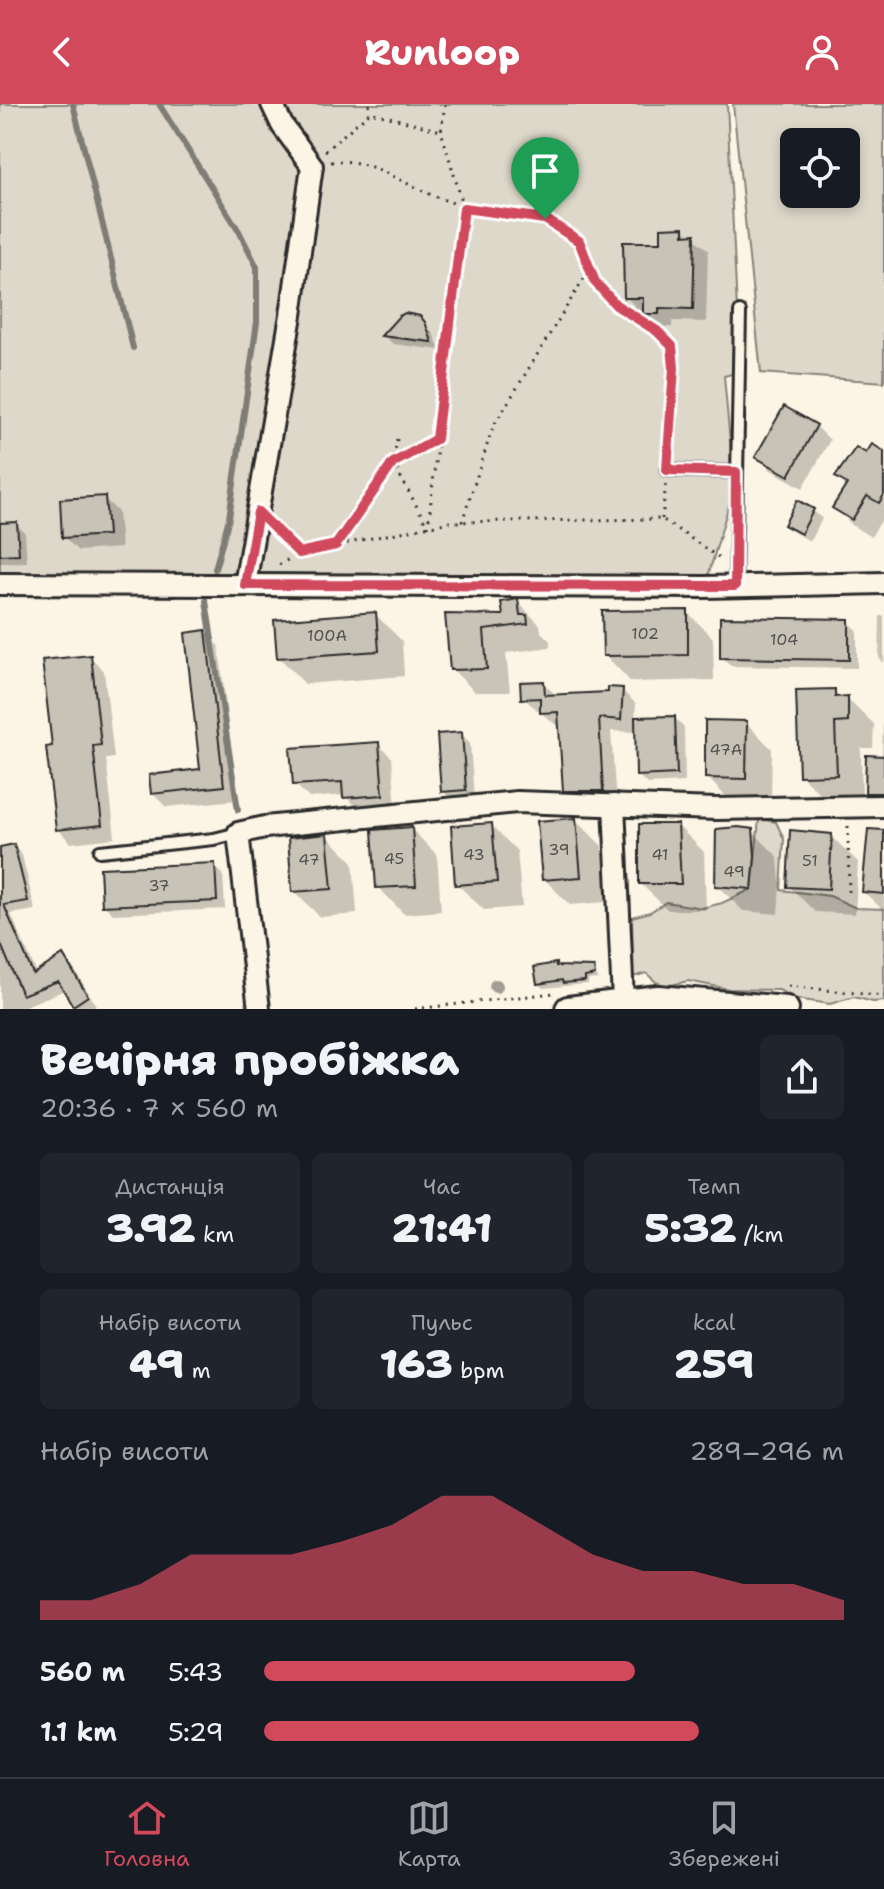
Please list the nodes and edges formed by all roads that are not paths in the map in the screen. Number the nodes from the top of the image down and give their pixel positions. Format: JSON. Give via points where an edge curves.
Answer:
{"nodes":[{"id":1,"x":272,"y":104,"type":"edge"},
{"id":2,"x":740,"y":312,"type":"dead end"},
{"id":3,"x":667,"y":470,"type":"road end"},
{"id":4,"x":736,"y":472,"type":"junction"},
{"id":5,"x":735,"y":577,"type":"junction"},
{"id":6,"x":884,"y":583,"type":"edge"},
{"id":7,"x":0,"y":584,"type":"edge"},
{"id":8,"x":245,"y":585,"type":"junction"},
{"id":9,"x":614,"y":805,"type":"junction"},
{"id":10,"x":884,"y":806,"type":"edge"},
{"id":11,"x":238,"y":833,"type":"junction"},
{"id":12,"x":100,"y":851,"type":"dead end"},
{"id":13,"x":563,"y":1001,"type":"edge"},
{"id":14,"x":623,"y":1001,"type":"junction"},
{"id":15,"x":259,"y":1009,"type":"edge"},
{"id":16,"x":786,"y":1009,"type":"edge"}],
"edges":[{"from":1,"to":8,"type":"street","via":[[282,125],[315,162]]},
{"from":2,"to":4,"type":"lane"},
{"from":3,"to":4,"type":"lane"},
{"from":4,"to":5,"type":"lane"},
{"from":5,"to":6,"type":"street"},
{"from":5,"to":8,"type":"street"},
{"from":7,"to":8,"type":"street"},
{"from":9,"to":10,"type":"street"},
{"from":9,"to":11,"type":"street","via":[[517,802]]},
{"from":9,"to":14,"type":"street"},
{"from":11,"to":12,"type":"lane"},
{"from":11,"to":15,"type":"street"},
{"from":13,"to":14,"type":"street"},
{"from":14,"to":16,"type":"street","via":[[658,998]]}]}
